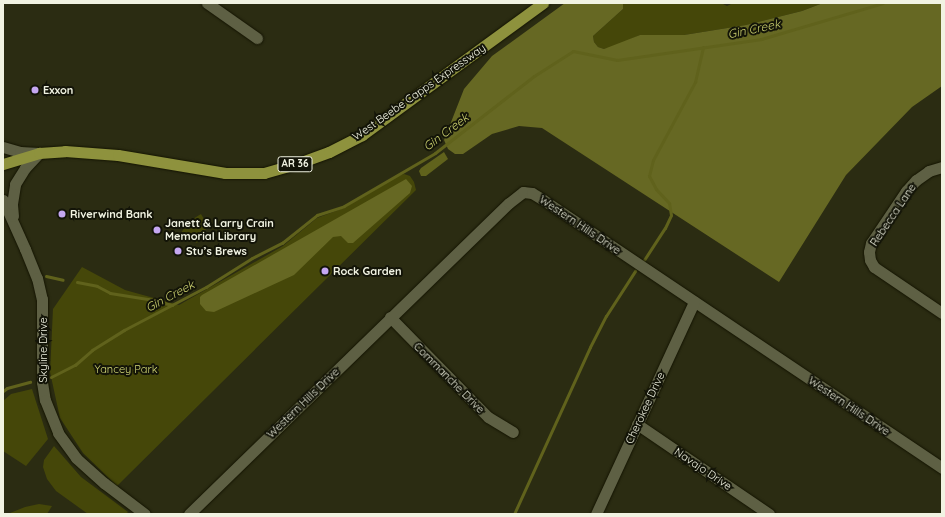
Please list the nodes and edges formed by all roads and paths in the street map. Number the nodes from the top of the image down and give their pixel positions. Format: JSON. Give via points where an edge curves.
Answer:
{"nodes":[{"id":1,"x":207,"y":3,"type":"edge"},
{"id":2,"x":543,"y":3,"type":"edge"},
{"id":3,"x":257,"y":38,"type":"dead end"},
{"id":4,"x":3,"y":147,"type":"edge"},
{"id":5,"x":39,"y":153,"type":"junction"},
{"id":6,"x":3,"y":164,"type":"edge"},
{"id":7,"x":942,"y":167,"type":"edge"},
{"id":8,"x":3,"y":200,"type":"edge"},
{"id":9,"x":3,"y":209,"type":"edge"},
{"id":10,"x":14,"y":224,"type":"junction"},
{"id":11,"x":694,"y":302,"type":"junction"},
{"id":12,"x":942,"y":313,"type":"edge"},
{"id":13,"x":390,"y":317,"type":"junction"},
{"id":14,"x":637,"y":424,"type":"junction"},
{"id":15,"x":513,"y":432,"type":"dead end"},
{"id":16,"x":942,"y":468,"type":"edge"},
{"id":17,"x":145,"y":514,"type":"edge"},
{"id":18,"x":188,"y":514,"type":"edge"},
{"id":19,"x":596,"y":514,"type":"edge"},
{"id":20,"x":769,"y":514,"type":"edge"}],
"edges":[{"from":1,"to":3,"type":"street"},
{"from":2,"to":5,"type":"main road","name":"West Beebe Capps Expressway","number":"AR 36","via":[[370,129],[329,152],[296,164],[264,173],[225,173],[98,152]]},
{"from":4,"to":5,"type":"street","via":[[20,152]]},
{"from":5,"to":6,"type":"main road","name":"West Beebe Capps Expressway","number":"AR 36"},
{"from":5,"to":10,"type":"street","via":[[15,184],[12,204]]},
{"from":7,"to":12,"type":"street","name":"Rebecca Lane","via":[[929,171],[916,180],[871,243],[869,252],[874,267]]},
{"from":8,"to":10,"type":"street","name":"Skyline Drive"},
{"from":9,"to":10,"type":"street"},
{"from":10,"to":17,"type":"street","name":"Skyline Drive","via":[[37,278],[42,299],[42,382],[45,400],[58,433],[76,458]]},
{"from":11,"to":13,"type":"street","name":"Western Hills Drive","via":[[542,199],[532,193],[523,192]]},
{"from":11,"to":14,"type":"street","name":"Cherokee Drive"},
{"from":11,"to":16,"type":"street","name":"Western Hills Drive"},
{"from":13,"to":15,"type":"street","name":"Commanche Drive","via":[[488,417]]},
{"from":13,"to":18,"type":"street","name":"Western Hills Drive"},
{"from":14,"to":19,"type":"street","name":"Cherokee Drive"},
{"from":14,"to":20,"type":"street","name":"Navajo Drive"}]}
